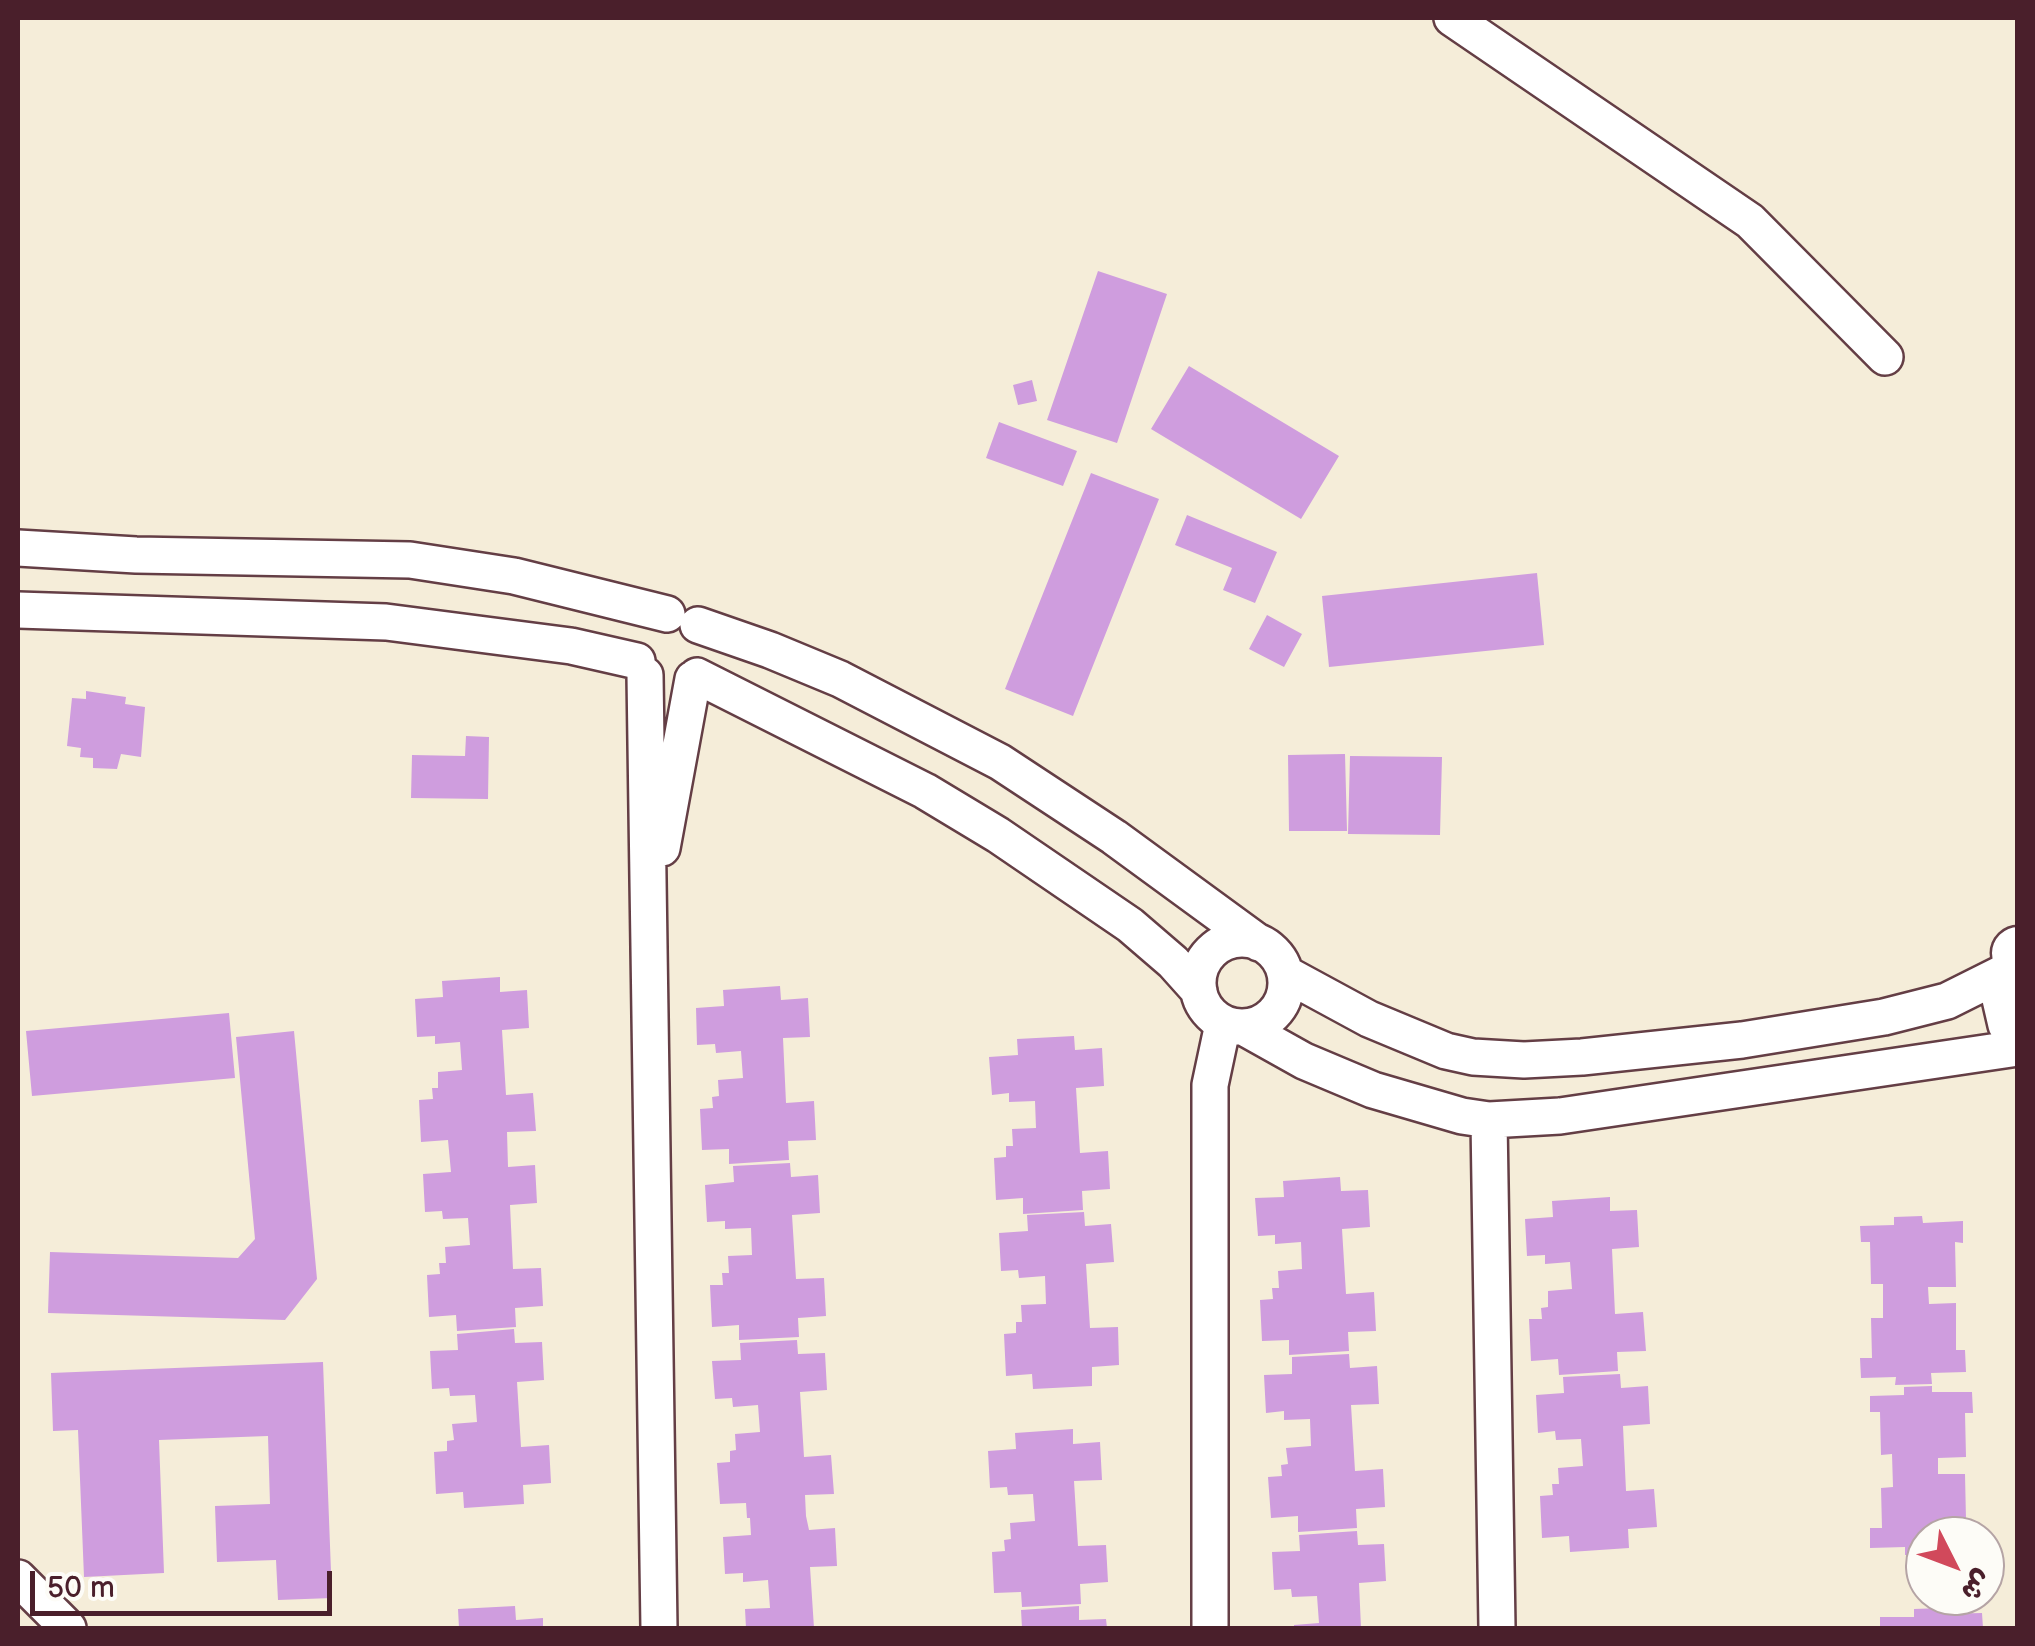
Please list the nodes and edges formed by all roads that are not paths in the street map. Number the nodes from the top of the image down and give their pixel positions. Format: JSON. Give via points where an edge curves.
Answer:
{"nodes":[{"id":1,"x":1452,"y":18,"type":"edge"},
{"id":2,"x":1884,"y":357,"type":"dead end"},
{"id":3,"x":18,"y":548,"type":"edge"},
{"id":4,"x":18,"y":610,"type":"edge"},
{"id":5,"x":682,"y":620,"type":"junction"},
{"id":6,"x":641,"y":668,"type":"junction"},
{"id":7,"x":695,"y":678,"type":"junction"},
{"id":8,"x":651,"y":908,"type":"junction"},
{"id":9,"x":1259,"y":943,"type":"junction"},
{"id":10,"x":2014,"y":958,"type":"edge"},
{"id":11,"x":1286,"y":974,"type":"junction"},
{"id":12,"x":1199,"y":992,"type":"junction"},
{"id":13,"x":1234,"y":1026,"type":"junction"},
{"id":14,"x":2018,"y":1045,"type":"edge"},
{"id":15,"x":1489,"y":1120,"type":"junction"},
{"id":16,"x":18,"y":1578,"type":"edge"},
{"id":17,"x":68,"y":1628,"type":"edge"},
{"id":18,"x":659,"y":1628,"type":"edge"},
{"id":19,"x":1210,"y":1628,"type":"edge"},
{"id":20,"x":1497,"y":1628,"type":"edge"}],
"edges":[{"from":1,"to":2,"type":"street","via":[[1750,221]]},
{"from":3,"to":5,"type":"street","via":[[410,560],[514,576]]},
{"from":4,"to":6,"type":"street","via":[[386,622],[571,646]]},
{"from":5,"to":6,"type":"street","via":[[657,617],[641,630]]},
{"from":5,"to":7,"type":"street","via":[[708,645]]},
{"from":5,"to":9,"type":"street","via":[[840,680],[1000,762]]},
{"from":6,"to":7,"type":"street","via":[[663,685]]},
{"from":6,"to":8,"type":"street"},
{"from":7,"to":8,"type":"street"},
{"from":7,"to":12,"type":"street","via":[[925,791],[998,835],[1130,925]]},
{"from":8,"to":18,"type":"street"},
{"from":9,"to":11,"type":"street","via":[[1272,950]]},
{"from":9,"to":12,"type":"street","via":[[1220,945],[1202,965]]},
{"from":10,"to":11,"type":"street","via":[[1947,1001],[1884,1018],[1742,1040],[1524,1060],[1446,1052]]},
{"from":10,"to":14,"type":"street","via":[[2000,999]]},
{"from":11,"to":13,"type":"street","via":[[1278,1010],[1268,1019]]},
{"from":12,"to":13,"type":"street","via":[[1204,1005]]},
{"from":13,"to":15,"type":"street","via":[[1373,1090]]},
{"from":13,"to":19,"type":"street","via":[[1210,1084]]},
{"from":14,"to":15,"type":"street","via":[[1560,1116]]},
{"from":15,"to":20,"type":"street"},
{"from":16,"to":17,"type":"street"}]}
